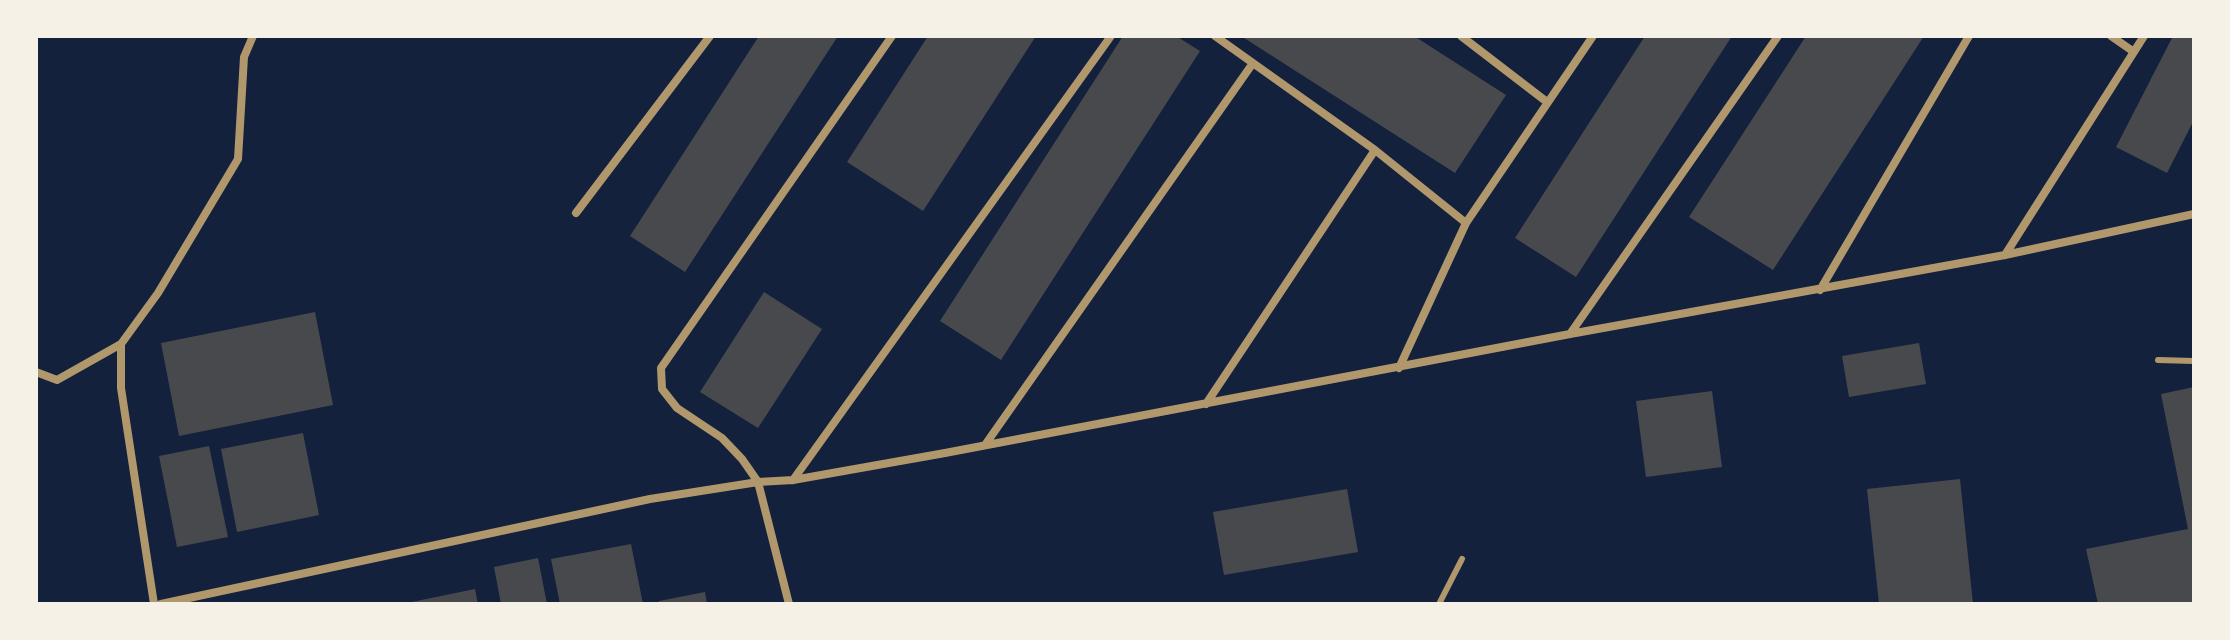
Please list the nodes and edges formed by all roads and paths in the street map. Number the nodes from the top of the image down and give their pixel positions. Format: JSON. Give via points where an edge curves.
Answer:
{"nodes":[{"id":1,"x":253,"y":36,"type":"edge"},
{"id":2,"x":710,"y":36,"type":"edge"},
{"id":3,"x":892,"y":36,"type":"edge"},
{"id":4,"x":1111,"y":36,"type":"edge"},
{"id":5,"x":1215,"y":36,"type":"edge"},
{"id":6,"x":1461,"y":36,"type":"edge"},
{"id":7,"x":1593,"y":36,"type":"edge"},
{"id":8,"x":1778,"y":36,"type":"edge"},
{"id":9,"x":1969,"y":36,"type":"edge"},
{"id":10,"x":2111,"y":36,"type":"edge"},
{"id":11,"x":2144,"y":36,"type":"edge"},
{"id":12,"x":2134,"y":52,"type":"junction"},
{"id":13,"x":1253,"y":63,"type":"junction"},
{"id":14,"x":1547,"y":102,"type":"junction"},
{"id":15,"x":1375,"y":150,"type":"junction"},
{"id":16,"x":576,"y":213,"type":"dead end"},
{"id":17,"x":2194,"y":214,"type":"edge"},
{"id":18,"x":1466,"y":223,"type":"junction"},
{"id":19,"x":2005,"y":255,"type":"junction"},
{"id":20,"x":1820,"y":290,"type":"junction"},
{"id":21,"x":1570,"y":334,"type":"junction"},
{"id":22,"x":121,"y":344,"type":"junction"},
{"id":23,"x":2158,"y":360,"type":"dead end"},
{"id":24,"x":2194,"y":361,"type":"edge"},
{"id":25,"x":1399,"y":368,"type":"junction"},
{"id":26,"x":36,"y":372,"type":"edge"},
{"id":27,"x":1206,"y":404,"type":"junction"},
{"id":28,"x":984,"y":446,"type":"junction"},
{"id":29,"x":793,"y":480,"type":"junction"},
{"id":30,"x":758,"y":482,"type":"junction"},
{"id":31,"x":1462,"y":559,"type":"dead end"},
{"id":32,"x":154,"y":604,"type":"edge"},
{"id":33,"x":161,"y":604,"type":"edge"},
{"id":34,"x":789,"y":604,"type":"edge"},
{"id":35,"x":1439,"y":604,"type":"edge"}],
"edges":[{"from":1,"to":22,"type":"street","via":[[244,57],[238,159],[158,293]]},
{"from":2,"to":16,"type":"street"},
{"from":3,"to":30,"type":"street","via":[[661,368],[662,389],[677,408],[722,438]]},
{"from":4,"to":29,"type":"street"},
{"from":5,"to":13,"type":"street"},
{"from":6,"to":14,"type":"street"},
{"from":7,"to":14,"type":"street"},
{"from":8,"to":21,"type":"street"},
{"from":9,"to":20,"type":"street"},
{"from":10,"to":12,"type":"street"},
{"from":11,"to":12,"type":"street"},
{"from":12,"to":19,"type":"street"},
{"from":13,"to":15,"type":"street"},
{"from":13,"to":28,"type":"street"},
{"from":14,"to":18,"type":"street"},
{"from":15,"to":18,"type":"street"},
{"from":15,"to":27,"type":"street"},
{"from":17,"to":19,"type":"street"},
{"from":18,"to":25,"type":"street"},
{"from":19,"to":20,"type":"street"},
{"from":20,"to":21,"type":"street"},
{"from":21,"to":25,"type":"street"},
{"from":22,"to":26,"type":"street","via":[[57,380]]},
{"from":22,"to":32,"type":"street","via":[[121,388]]},
{"from":23,"to":24,"type":"lane"},
{"from":25,"to":27,"type":"street"},
{"from":27,"to":28,"type":"street"},
{"from":28,"to":29,"type":"street"},
{"from":29,"to":30,"type":"street"},
{"from":30,"to":33,"type":"street","via":[[650,499]]},
{"from":30,"to":34,"type":"street"},
{"from":31,"to":35,"type":"lane"}]}
